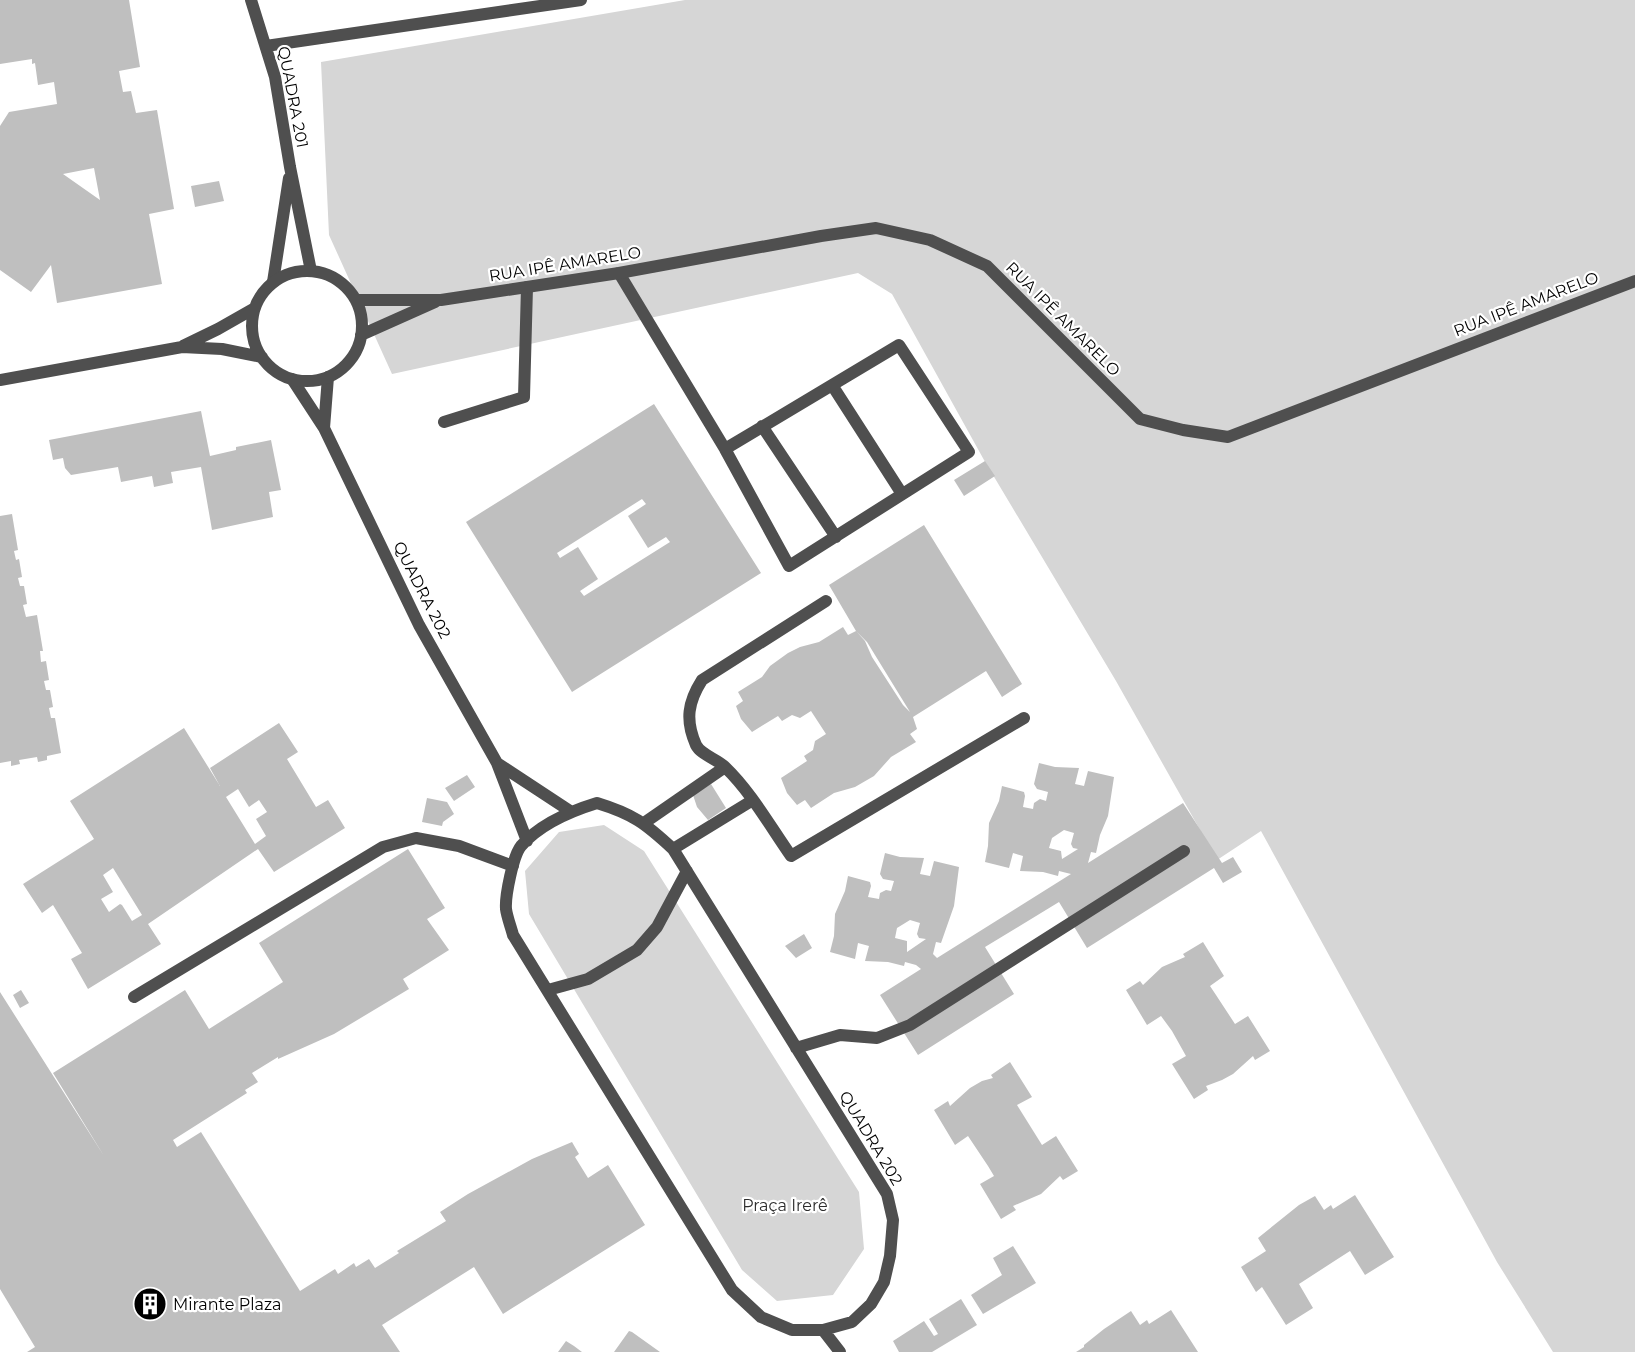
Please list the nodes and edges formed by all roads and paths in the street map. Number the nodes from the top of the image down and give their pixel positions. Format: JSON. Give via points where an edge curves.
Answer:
{"nodes":[{"id":1,"x":251,"y":0,"type":"edge"},
{"id":2,"x":581,"y":0,"type":"edge"},
{"id":3,"x":266,"y":46,"type":"junction"},
{"id":4,"x":290,"y":168,"type":"junction"},
{"id":5,"x":311,"y":271,"type":"junction"},
{"id":6,"x":619,"y":273,"type":"junction"},
{"id":7,"x":1635,"y":281,"type":"edge"},
{"id":8,"x":273,"y":282,"type":"junction"},
{"id":9,"x":527,"y":287,"type":"junction"},
{"id":10,"x":356,"y":300,"type":"junction"},
{"id":11,"x":441,"y":300,"type":"junction"},
{"id":12,"x":255,"y":308,"type":"junction"},
{"id":13,"x":361,"y":335,"type":"junction"},
{"id":14,"x":182,"y":347,"type":"junction"},
{"id":15,"x":262,"y":357,"type":"junction"},
{"id":16,"x":328,"y":377,"type":"junction"},
{"id":17,"x":291,"y":379,"type":"junction"},
{"id":18,"x":0,"y":380,"type":"edge"},
{"id":19,"x":832,"y":385,"type":"junction"},
{"id":20,"x":444,"y":422,"type":"dead end"},
{"id":21,"x":762,"y":426,"type":"junction"},
{"id":22,"x":324,"y":428,"type":"junction"},
{"id":23,"x":725,"y":449,"type":"junction"},
{"id":24,"x":902,"y":494,"type":"junction"},
{"id":25,"x":836,"y":537,"type":"junction"},
{"id":26,"x":826,"y":601,"type":"dead end"},
{"id":27,"x":1024,"y":718,"type":"dead end"},
{"id":28,"x":497,"y":763,"type":"junction"},
{"id":29,"x":725,"y":767,"type":"junction"},
{"id":30,"x":753,"y":800,"type":"junction"},
{"id":31,"x":570,"y":811,"type":"junction"},
{"id":32,"x":644,"y":823,"type":"junction"},
{"id":33,"x":527,"y":841,"type":"junction"},
{"id":34,"x":673,"y":849,"type":"junction"},
{"id":35,"x":1184,"y":851,"type":"dead end"},
{"id":36,"x":513,"y":866,"type":"junction"},
{"id":37,"x":687,"y":871,"type":"junction"},
{"id":38,"x":548,"y":990,"type":"junction"},
{"id":39,"x":134,"y":997,"type":"dead end"},
{"id":40,"x":796,"y":1048,"type":"junction"},
{"id":41,"x":824,"y":1330,"type":"junction"},
{"id":42,"x":840,"y":1352,"type":"edge"}],
"edges":[{"from":1,"to":3,"type":"street","name":"QUADRA 201"},
{"from":2,"to":3,"type":"street"},
{"from":3,"to":4,"type":"street","name":"QUADRA 201"},
{"from":4,"to":5,"type":"street","name":"QUADRA 201"},
{"from":4,"to":8,"type":"street","name":"QUADRA 201"},
{"from":5,"to":8,"type":"street","via":[[291,273]]},
{"from":5,"to":10,"type":"street","via":[[337,280]]},
{"from":6,"to":7,"type":"street","name":"RUA IPÊ AMARELO","via":[[876,228],[930,240],[987,266],[1140,419],[1228,437]]},
{"from":6,"to":9,"type":"street","name":"RUA IPÊ AMARELO"},
{"from":6,"to":23,"type":"street"},
{"from":8,"to":12,"type":"street"},
{"from":9,"to":11,"type":"street","name":"RUA IPÊ AMARELO"},
{"from":9,"to":20,"type":"street","via":[[524,396]]},
{"from":10,"to":11,"type":"street","name":"RUA IPÊ AMARELO"},
{"from":10,"to":13,"type":"street"},
{"from":11,"to":13,"type":"street","name":"RUA IPÊ AMARELO"},
{"from":12,"to":14,"type":"street"},
{"from":12,"to":15,"type":"street","via":[[254,339]]},
{"from":13,"to":16,"type":"street","via":[[350,360]]},
{"from":14,"to":15,"type":"street"},
{"from":14,"to":18,"type":"street"},
{"from":15,"to":17,"type":"street","via":[[274,371]]},
{"from":16,"to":17,"type":"street","via":[[310,381]]},
{"from":16,"to":22,"type":"street"},
{"from":17,"to":22,"type":"street","name":"QUADRA 202"},
{"from":19,"to":21,"type":"street"},
{"from":19,"to":24,"type":"street"},
{"from":19,"to":24,"type":"street","via":[[899,345],[969,452]]},
{"from":21,"to":23,"type":"street"},
{"from":21,"to":25,"type":"street"},
{"from":22,"to":28,"type":"street","name":"QUADRA 202","via":[[419,625]]},
{"from":23,"to":25,"type":"street","via":[[789,566]]},
{"from":24,"to":25,"type":"street"},
{"from":26,"to":29,"type":"street","via":[[702,680],[692,696],[690,730],[698,748]]},
{"from":27,"to":30,"type":"street","via":[[790,856]]},
{"from":28,"to":31,"type":"street","name":"QUADRA 202"},
{"from":28,"to":33,"type":"street","name":"QUADRA 202"},
{"from":29,"to":30,"type":"street"},
{"from":29,"to":32,"type":"street"},
{"from":30,"to":34,"type":"street"},
{"from":31,"to":32,"type":"street","name":"QUADRA 202","via":[[597,802]]},
{"from":31,"to":33,"type":"street","name":"QUADRA 202"},
{"from":32,"to":34,"type":"street","name":"QUADRA 202"},
{"from":33,"to":36,"type":"street","name":"QUADRA 202","via":[[520,847]]},
{"from":34,"to":37,"type":"street","name":"QUADRA 202"},
{"from":35,"to":40,"type":"street","via":[[910,1025],[877,1038],[840,1035]]},
{"from":36,"to":38,"type":"street","name":"QUADRA 202","via":[[506,908],[513,935]]},
{"from":36,"to":39,"type":"street","via":[[459,846],[416,838],[383,847]]},
{"from":37,"to":38,"type":"street","via":[[657,927],[637,950],[588,979]]},
{"from":37,"to":40,"type":"street","name":"QUADRA 202"},
{"from":38,"to":41,"type":"street","name":"QUADRA 202","via":[[732,1290],[761,1317],[792,1330]]},
{"from":40,"to":41,"type":"street","name":"QUADRA 202","via":[[887,1194],[893,1220],[884,1282],[871,1304],[852,1322]]},
{"from":41,"to":42,"type":"street"}]}
